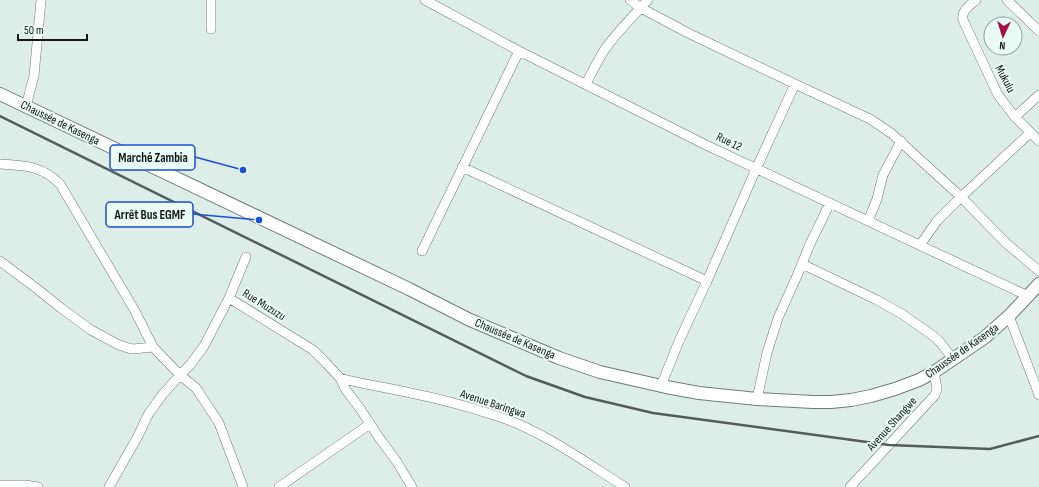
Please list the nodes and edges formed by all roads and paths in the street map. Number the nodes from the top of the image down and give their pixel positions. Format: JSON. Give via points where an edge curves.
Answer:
{"nodes":[{"id":1,"x":41,"y":0,"type":"edge"},
{"id":2,"x":211,"y":0,"type":"edge"},
{"id":3,"x":425,"y":0,"type":"edge"},
{"id":4,"x":630,"y":0,"type":"edge"},
{"id":5,"x":648,"y":0,"type":"edge"},
{"id":6,"x":976,"y":0,"type":"edge"},
{"id":7,"x":1007,"y":0,"type":"edge"},
{"id":8,"x":641,"y":8,"type":"junction"},
{"id":9,"x":210,"y":29,"type":"dead end"},
{"id":10,"x":1039,"y":31,"type":"edge"},
{"id":11,"x":519,"y":51,"type":"junction"},
{"id":12,"x":586,"y":84,"type":"junction"},
{"id":13,"x":795,"y":84,"type":"junction"},
{"id":14,"x":0,"y":94,"type":"edge"},
{"id":15,"x":1039,"y":95,"type":"edge"},
{"id":16,"x":26,"y":106,"type":"junction"},
{"id":17,"x":1015,"y":117,"type":"junction"},
{"id":18,"x":1030,"y":133,"type":"junction"},
{"id":19,"x":901,"y":141,"type":"junction"},
{"id":20,"x":1039,"y":141,"type":"edge"},
{"id":21,"x":0,"y":164,"type":"edge"},
{"id":22,"x":462,"y":167,"type":"junction"},
{"id":23,"x":756,"y":169,"type":"junction"},
{"id":24,"x":961,"y":197,"type":"junction"},
{"id":25,"x":830,"y":203,"type":"junction"},
{"id":26,"x":868,"y":221,"type":"junction"},
{"id":27,"x":920,"y":245,"type":"junction"},
{"id":28,"x":422,"y":251,"type":"dead end"},
{"id":29,"x":246,"y":257,"type":"dead end"},
{"id":30,"x":0,"y":261,"type":"edge"},
{"id":31,"x":802,"y":264,"type":"junction"},
{"id":32,"x":1039,"y":271,"type":"edge"},
{"id":33,"x":708,"y":281,"type":"junction"},
{"id":34,"x":1039,"y":284,"type":"edge"},
{"id":35,"x":1028,"y":296,"type":"junction"},
{"id":36,"x":229,"y":298,"type":"junction"},
{"id":37,"x":1009,"y":316,"type":"junction"},
{"id":38,"x":153,"y":347,"type":"junction"},
{"id":39,"x":953,"y":359,"type":"junction"},
{"id":40,"x":934,"y":372,"type":"junction"},
{"id":41,"x":180,"y":375,"type":"junction"},
{"id":42,"x":340,"y":378,"type":"junction"},
{"id":43,"x":661,"y":386,"type":"junction"},
{"id":44,"x":1039,"y":395,"type":"edge"},
{"id":45,"x":757,"y":399,"type":"junction"},
{"id":46,"x":370,"y":424,"type":"junction"},
{"id":47,"x":0,"y":484,"type":"edge"},
{"id":48,"x":14,"y":486,"type":"edge"},
{"id":49,"x":38,"y":487,"type":"edge"},
{"id":50,"x":110,"y":487,"type":"edge"},
{"id":51,"x":243,"y":487,"type":"edge"},
{"id":52,"x":279,"y":487,"type":"edge"},
{"id":53,"x":412,"y":487,"type":"edge"},
{"id":54,"x":625,"y":487,"type":"edge"},
{"id":55,"x":850,"y":487,"type":"edge"}],
"edges":[{"from":1,"to":16,"type":"street","via":[[34,76]]},
{"from":2,"to":9,"type":"street"},
{"from":3,"to":11,"type":"street","name":"Rue 12"},
{"from":4,"to":8,"type":"street"},
{"from":5,"to":8,"type":"street"},
{"from":6,"to":17,"type":"street","name":"Mukulu","via":[[963,12],[963,20],[998,95]]},
{"from":7,"to":10,"type":"street"},
{"from":8,"to":12,"type":"street","via":[[605,50]]},
{"from":8,"to":13,"type":"street"},
{"from":11,"to":12,"type":"street","name":"Rue 12"},
{"from":11,"to":22,"type":"street"},
{"from":12,"to":23,"type":"street","name":"Rue 12"},
{"from":13,"to":19,"type":"street","via":[[870,119]]},
{"from":13,"to":23,"type":"street"},
{"from":14,"to":16,"type":"main road","name":"Chaussée de Kasenga"},
{"from":15,"to":17,"type":"street"},
{"from":16,"to":43,"type":"main road","name":"Chaussée de Kasenga","via":[[470,320],[559,358],[600,372]]},
{"from":17,"to":18,"type":"street","name":"Mukulu"},
{"from":18,"to":20,"type":"street","name":"Mukulu"},
{"from":18,"to":24,"type":"street"},
{"from":19,"to":24,"type":"street"},
{"from":19,"to":26,"type":"street","via":[[883,175]]},
{"from":21,"to":38,"type":"street","via":[[36,168],[60,184],[136,311]]},
{"from":22,"to":28,"type":"street"},
{"from":22,"to":33,"type":"street"},
{"from":23,"to":25,"type":"street","name":"Rue 12"},
{"from":23,"to":33,"type":"street"},
{"from":24,"to":27,"type":"street","via":[[937,221]]},
{"from":24,"to":32,"type":"street","via":[[1006,243]]},
{"from":25,"to":26,"type":"street","name":"Rue 12"},
{"from":25,"to":31,"type":"street"},
{"from":26,"to":27,"type":"street","name":"Rue 12"},
{"from":27,"to":35,"type":"street","name":"Rue 12"},
{"from":29,"to":36,"type":"street"},
{"from":30,"to":38,"type":"street","via":[[91,330],[128,348]]},
{"from":31,"to":39,"type":"street","via":[[902,314],[939,341]]},
{"from":31,"to":45,"type":"street","via":[[771,337]]},
{"from":33,"to":43,"type":"street"},
{"from":34,"to":35,"type":"main road","name":"Chaussée de Kasenga"},
{"from":35,"to":37,"type":"main road","name":"Chaussée de Kasenga"},
{"from":36,"to":41,"type":"street","name":"Rue Muzuzu","via":[[198,354]]},
{"from":36,"to":42,"type":"street","name":"Rue Muzuzu","via":[[313,350]]},
{"from":37,"to":39,"type":"main road","name":"Chaussée de Kasenga","via":[[984,338]]},
{"from":37,"to":44,"type":"street"},
{"from":38,"to":41,"type":"street"},
{"from":39,"to":40,"type":"main road","name":"Chaussée de Kasenga"},
{"from":40,"to":45,"type":"main road","name":"Chaussée de Kasenga","via":[[895,389],[851,400],[813,402]]},
{"from":40,"to":55,"type":"street","name":"Avenue Shangwe","via":[[937,389],[935,395]]},
{"from":41,"to":50,"type":"street","name":"Rue Muzuzu","via":[[149,413]]},
{"from":41,"to":51,"type":"street","via":[[196,388],[219,423]]},
{"from":42,"to":46,"type":"street","name":"Rue Muzuzu"},
{"from":42,"to":54,"type":"street","name":"Avenue Baringwa","via":[[498,416],[538,434]]},
{"from":43,"to":45,"type":"main road","name":"Chaussée de Kasenga"},
{"from":46,"to":52,"type":"street"},
{"from":46,"to":53,"type":"street","name":"Rue Muzuzu"},
{"from":47,"to":48,"type":"street"},
{"from":48,"to":49,"type":"street"}]}
